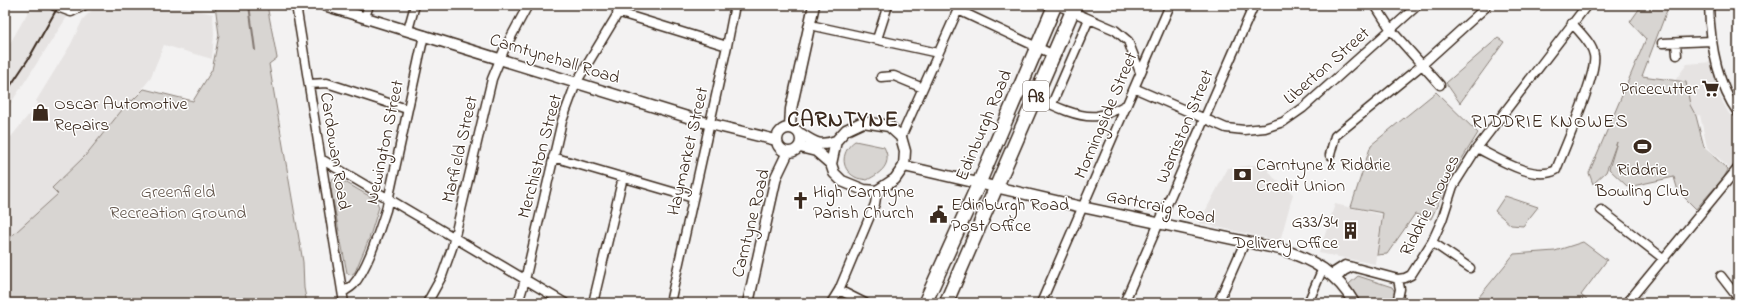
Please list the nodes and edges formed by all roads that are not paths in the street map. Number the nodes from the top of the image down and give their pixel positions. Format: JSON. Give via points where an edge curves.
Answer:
{"nodes":[{"id":1,"x":56,"y":5,"type":"edge"},
{"id":2,"x":83,"y":5,"type":"edge"},
{"id":3,"x":296,"y":5,"type":"edge"},
{"id":4,"x":324,"y":5,"type":"edge"},
{"id":5,"x":369,"y":5,"type":"edge"},
{"id":6,"x":415,"y":5,"type":"edge"},
{"id":7,"x":528,"y":5,"type":"edge"},
{"id":8,"x":622,"y":5,"type":"edge"},
{"id":9,"x":735,"y":5,"type":"edge"},
{"id":10,"x":814,"y":5,"type":"edge"},
{"id":11,"x":888,"y":5,"type":"edge"},
{"id":12,"x":1056,"y":5,"type":"edge"},
{"id":13,"x":1170,"y":5,"type":"edge"},
{"id":14,"x":1254,"y":5,"type":"edge"},
{"id":15,"x":1376,"y":5,"type":"edge"},
{"id":16,"x":1418,"y":5,"type":"edge"},
{"id":17,"x":1587,"y":5,"type":"edge"},
{"id":18,"x":1709,"y":5,"type":"edge"},
{"id":19,"x":959,"y":7,"type":"edge"},
{"id":20,"x":1074,"y":8,"type":"edge"},
{"id":21,"x":1485,"y":8,"type":"dead end"},
{"id":22,"x":617,"y":12,"type":"junction"},
{"id":23,"x":365,"y":17,"type":"junction"},
{"id":24,"x":1089,"y":19,"type":"junction"},
{"id":25,"x":1572,"y":23,"type":"junction"},
{"id":26,"x":810,"y":25,"type":"junction"},
{"id":27,"x":408,"y":30,"type":"junction"},
{"id":28,"x":1391,"y":30,"type":"junction"},
{"id":29,"x":424,"y":35,"type":"junction"},
{"id":30,"x":877,"y":39,"type":"junction"},
{"id":31,"x":1712,"y":41,"type":"junction"},
{"id":32,"x":1662,"y":43,"type":"dead end"},
{"id":33,"x":1676,"y":43,"type":"junction"},
{"id":34,"x":727,"y":46,"type":"junction"},
{"id":35,"x":1036,"y":47,"type":"junction"},
{"id":36,"x":938,"y":53,"type":"junction"},
{"id":37,"x":1054,"y":55,"type":"junction"},
{"id":38,"x":1677,"y":55,"type":"dead end"},
{"id":39,"x":500,"y":59,"type":"junction"},
{"id":40,"x":1422,"y":65,"type":"junction"},
{"id":41,"x":1140,"y":72,"type":"junction"},
{"id":42,"x":881,"y":77,"type":"dead end"},
{"id":43,"x":576,"y":83,"type":"junction"},
{"id":44,"x":309,"y":84,"type":"junction"},
{"id":45,"x":1440,"y":85,"type":"dead end"},
{"id":46,"x":923,"y":88,"type":"junction"},
{"id":47,"x":1134,"y":88,"type":"junction"},
{"id":48,"x":1018,"y":89,"type":"junction"},
{"id":49,"x":1035,"y":96,"type":"junction"},
{"id":50,"x":1052,"y":104,"type":"junction"},
{"id":51,"x":1126,"y":105,"type":"junction"},
{"id":52,"x":407,"y":109,"type":"junction"},
{"id":53,"x":1738,"y":113,"type":"edge"},
{"id":54,"x":1204,"y":119,"type":"junction"},
{"id":55,"x":710,"y":124,"type":"junction"},
{"id":56,"x":790,"y":127,"type":"junction"},
{"id":57,"x":801,"y":134,"type":"junction"},
{"id":58,"x":901,"y":137,"type":"junction"},
{"id":59,"x":776,"y":140,"type":"junction"},
{"id":60,"x":836,"y":141,"type":"junction"},
{"id":61,"x":800,"y":147,"type":"junction"},
{"id":62,"x":1478,"y":148,"type":"junction"},
{"id":63,"x":788,"y":152,"type":"junction"},
{"id":64,"x":1330,"y":155,"type":"dead end"},
{"id":65,"x":553,"y":157,"type":"junction"},
{"id":66,"x":321,"y":158,"type":"junction"},
{"id":67,"x":831,"y":164,"type":"junction"},
{"id":68,"x":904,"y":166,"type":"junction"},
{"id":69,"x":1738,"y":168,"type":"edge"},
{"id":70,"x":623,"y":177,"type":"junction"},
{"id":71,"x":979,"y":183,"type":"junction"},
{"id":72,"x":997,"y":187,"type":"junction"},
{"id":73,"x":876,"y":190,"type":"junction"},
{"id":74,"x":389,"y":198,"type":"junction"},
{"id":75,"x":693,"y":198,"type":"junction"},
{"id":76,"x":1082,"y":207,"type":"junction"},
{"id":77,"x":1601,"y":210,"type":"dead end"},
{"id":78,"x":1159,"y":224,"type":"junction"},
{"id":79,"x":455,"y":238,"type":"junction"},
{"id":80,"x":1244,"y":242,"type":"junction"},
{"id":81,"x":1432,"y":242,"type":"junction"},
{"id":82,"x":1664,"y":259,"type":"junction"},
{"id":83,"x":1470,"y":268,"type":"dead end"},
{"id":84,"x":1330,"y":273,"type":"junction"},
{"id":85,"x":1721,"y":276,"type":"dead end"},
{"id":86,"x":1398,"y":279,"type":"junction"},
{"id":87,"x":525,"y":280,"type":"junction"},
{"id":88,"x":839,"y":290,"type":"junction"},
{"id":89,"x":343,"y":292,"type":"junction"},
{"id":90,"x":1738,"y":298,"type":"edge"},
{"id":91,"x":344,"y":303,"type":"edge"},
{"id":92,"x":427,"y":303,"type":"edge"},
{"id":93,"x":518,"y":303,"type":"edge"},
{"id":94,"x":565,"y":303,"type":"edge"},
{"id":95,"x":593,"y":303,"type":"edge"},
{"id":96,"x":670,"y":303,"type":"edge"},
{"id":97,"x":748,"y":303,"type":"edge"},
{"id":98,"x":831,"y":303,"type":"edge"},
{"id":99,"x":865,"y":303,"type":"edge"},
{"id":100,"x":925,"y":303,"type":"edge"},
{"id":101,"x":946,"y":303,"type":"edge"},
{"id":102,"x":1041,"y":303,"type":"edge"},
{"id":103,"x":1124,"y":303,"type":"edge"},
{"id":104,"x":1218,"y":303,"type":"edge"},
{"id":105,"x":1308,"y":303,"type":"edge"},
{"id":106,"x":1354,"y":303,"type":"edge"},
{"id":107,"x":1397,"y":303,"type":"edge"},
{"id":108,"x":1627,"y":303,"type":"edge"}],
"edges":[{"from":1,"to":2,"type":"street","via":[[71,11]]},
{"from":3,"to":44,"type":"street","name":"Cardowan Road"},
{"from":4,"to":23,"type":"street","name":"Carntynehall Road"},
{"from":5,"to":23,"type":"street"},
{"from":6,"to":27,"type":"street"},
{"from":7,"to":39,"type":"street","name":"Marfield Street"},
{"from":8,"to":22,"type":"street","name":"Merchiston Street"},
{"from":9,"to":34,"type":"street","name":"Haymarket Street"},
{"from":10,"to":26,"type":"street"},
{"from":11,"to":30,"type":"street"},
{"from":12,"to":20,"type":"street"},
{"from":12,"to":35,"type":"main road","name":"Edinburgh Road","number":"A8"},
{"from":13,"to":41,"type":"street","name":"Morningside Street"},
{"from":14,"to":54,"type":"street","name":"Warriston Street"},
{"from":15,"to":28,"type":"street"},
{"from":16,"to":28,"type":"street","name":"Liberton Street"},
{"from":17,"to":25,"type":"street","name":"Riddrie Knowes"},
{"from":18,"to":31,"type":"street"},
{"from":19,"to":35,"type":"street"},
{"from":19,"to":36,"type":"street"},
{"from":20,"to":24,"type":"street"},
{"from":20,"to":37,"type":"main road","name":"Edinburgh Road","number":"A8"},
{"from":21,"to":40,"type":"street"},
{"from":22,"to":34,"type":"street"},
{"from":22,"to":43,"type":"street","name":"Merchiston Street"},
{"from":23,"to":27,"type":"street","name":"Carntynehall Road"},
{"from":24,"to":41,"type":"street","via":[[1115,30],[1128,41]]},
{"from":24,"to":50,"type":"street"},
{"from":25,"to":62,"type":"street","name":"Riddrie Knowes"},
{"from":25,"to":62,"type":"street","via":[[1592,46],[1595,56],[1592,74],[1556,170],[1551,173],[1531,173]]},
{"from":26,"to":30,"type":"street"},
{"from":26,"to":56,"type":"street","via":[[791,109]]},
{"from":27,"to":29,"type":"street","name":"Carntynehall Road"},
{"from":28,"to":40,"type":"street"},
{"from":28,"to":54,"type":"street","name":"Liberton Street","via":[[1303,108],[1283,122],[1265,128],[1244,130],[1226,128]]},
{"from":29,"to":39,"type":"street","name":"Carntynehall Road"},
{"from":29,"to":52,"type":"street","name":"Newington Street"},
{"from":30,"to":36,"type":"street"},
{"from":31,"to":33,"type":"street"},
{"from":31,"to":53,"type":"street","via":[[1725,92]]},
{"from":32,"to":33,"type":"street"},
{"from":33,"to":38,"type":"street"},
{"from":34,"to":55,"type":"street","name":"Haymarket Street"},
{"from":35,"to":37,"type":"street"},
{"from":35,"to":48,"type":"main road","name":"Edinburgh Road","number":"A8"},
{"from":36,"to":46,"type":"street"},
{"from":37,"to":49,"type":"main road","name":"Edinburgh Road","number":"A8"},
{"from":39,"to":43,"type":"street","name":"Carntynehall Road"},
{"from":39,"to":79,"type":"street","name":"Marfield Street","via":[[492,79]]},
{"from":40,"to":45,"type":"street"},
{"from":40,"to":64,"type":"street","via":[[1335,136]]},
{"from":41,"to":47,"type":"street","name":"Morningside Street"},
{"from":42,"to":46,"type":"street","via":[[894,76]]},
{"from":43,"to":55,"type":"street","name":"Carntynehall Road"},
{"from":43,"to":65,"type":"street","name":"Merchiston Street","via":[[562,121]]},
{"from":44,"to":52,"type":"street","via":[[327,83]]},
{"from":44,"to":66,"type":"street","name":"Cardowan Road"},
{"from":46,"to":58,"type":"street"},
{"from":47,"to":51,"type":"street","name":"Morningside Street"},
{"from":47,"to":54,"type":"street","name":"Liberton Street"},
{"from":48,"to":49,"type":"street"},
{"from":48,"to":71,"type":"main road","name":"Edinburgh Road","number":"A8"},
{"from":49,"to":50,"type":"street"},
{"from":49,"to":72,"type":"main road","name":"Edinburgh Road","number":"A8"},
{"from":50,"to":51,"type":"street","via":[[1096,116]]},
{"from":51,"to":76,"type":"street","name":"Morningside Street"},
{"from":52,"to":74,"type":"street","name":"Newington Street"},
{"from":54,"to":78,"type":"street","name":"Warriston Street"},
{"from":55,"to":59,"type":"street","name":"Carntynehall Road"},
{"from":55,"to":75,"type":"street","name":"Haymarket Street"},
{"from":56,"to":57,"type":"street"},
{"from":56,"to":59,"type":"street","via":[[779,132]]},
{"from":57,"to":60,"type":"street","via":[[820,145]]},
{"from":57,"to":61,"type":"street"},
{"from":58,"to":60,"type":"street","via":[[889,126],[862,122],[846,130]]},
{"from":58,"to":68,"type":"street","via":[[905,151]]},
{"from":59,"to":63,"type":"street","via":[[778,146]]},
{"from":60,"to":67,"type":"street"},
{"from":61,"to":63,"type":"street"},
{"from":61,"to":67,"type":"street","via":[[816,151]]},
{"from":62,"to":81,"type":"street","name":"Riddrie Knowes","via":[[1453,186]]},
{"from":63,"to":97,"type":"street","name":"Carntyne Road","via":[[776,177]]},
{"from":65,"to":70,"type":"street"},
{"from":65,"to":87,"type":"street","name":"Merchiston Street"},
{"from":66,"to":74,"type":"street"},
{"from":66,"to":89,"type":"street","name":"Cardowan Road"},
{"from":67,"to":73,"type":"street","via":[[834,173],[842,181],[864,190]]},
{"from":68,"to":71,"type":"street"},
{"from":68,"to":73,"type":"street","via":[[895,179]]},
{"from":69,"to":82,"type":"street"},
{"from":70,"to":75,"type":"street"},
{"from":70,"to":95,"type":"street"},
{"from":71,"to":72,"type":"street","name":"Gartcraig Road"},
{"from":71,"to":100,"type":"main road","name":"Edinburgh Road","number":"A8"},
{"from":72,"to":76,"type":"street","name":"Gartcraig Road"},
{"from":72,"to":101,"type":"main road","name":"Edinburgh Road","number":"A8"},
{"from":73,"to":88,"type":"street","via":[[875,204]]},
{"from":74,"to":79,"type":"street"},
{"from":74,"to":89,"type":"street","name":"Newington Street","via":[[362,272],[353,285]]},
{"from":75,"to":96,"type":"street","name":"Haymarket Street"},
{"from":76,"to":78,"type":"street","name":"Gartcraig Road"},
{"from":76,"to":102,"type":"street","name":"Morningside Street"},
{"from":77,"to":82,"type":"street"},
{"from":78,"to":80,"type":"street","name":"Gartcraig Road"},
{"from":78,"to":103,"type":"street","name":"Warriston Street"},
{"from":79,"to":87,"type":"street"},
{"from":79,"to":92,"type":"street","name":"Marfield Street","via":[[442,276]]},
{"from":80,"to":84,"type":"street","name":"Gartcraig Road","via":[[1299,255]]},
{"from":80,"to":104,"type":"street"},
{"from":81,"to":83,"type":"street"},
{"from":81,"to":86,"type":"street","name":"Riddrie Knowes","via":[[1411,275]]},
{"from":82,"to":108,"type":"street"},
{"from":84,"to":86,"type":"street","via":[[1345,265]]},
{"from":84,"to":105,"type":"street"},
{"from":84,"to":106,"type":"street","name":"Gartcraig Road","via":[[1348,291]]},
{"from":85,"to":90,"type":"street"},
{"from":86,"to":107,"type":"street","via":[[1400,289]]},
{"from":87,"to":93,"type":"street","name":"Merchiston Street"},
{"from":87,"to":94,"type":"street"},
{"from":88,"to":98,"type":"street"},
{"from":88,"to":99,"type":"street"},
{"from":89,"to":91,"type":"street","name":"Cardowan Road"}]}
